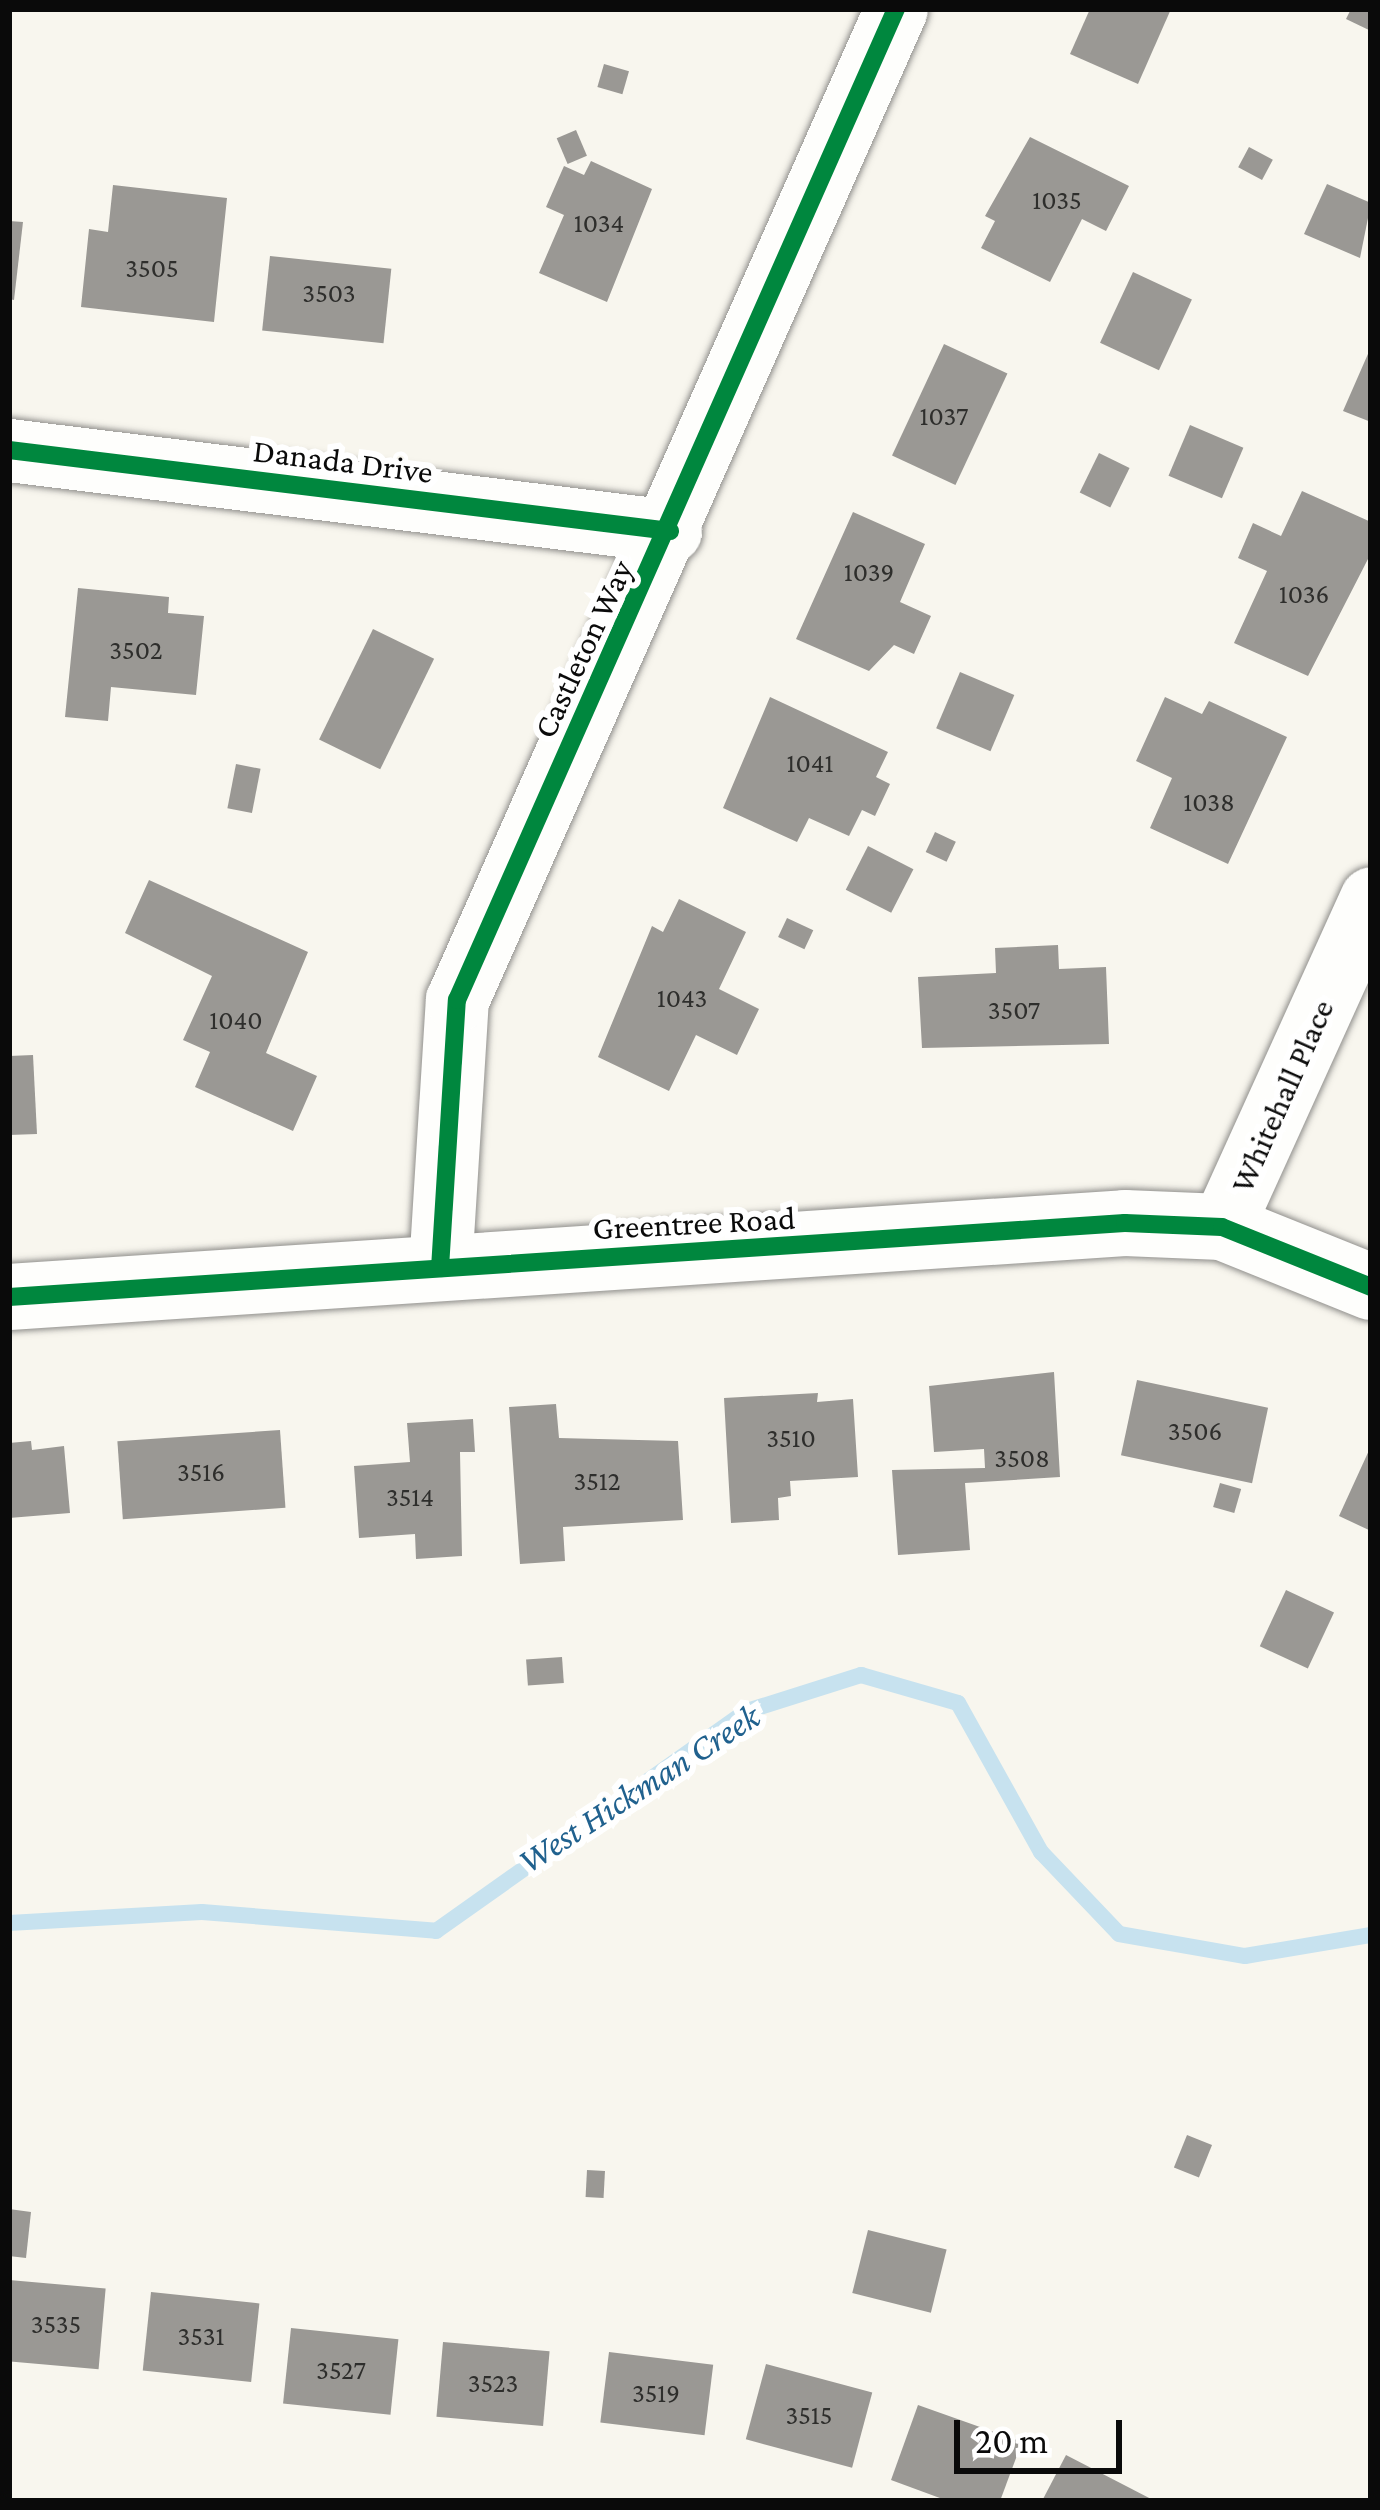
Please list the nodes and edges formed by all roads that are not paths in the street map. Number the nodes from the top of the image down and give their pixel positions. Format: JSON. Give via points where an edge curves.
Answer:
{"nodes":[{"id":1,"x":896,"y":9,"type":"edge"},
{"id":2,"x":9,"y":450,"type":"edge"},
{"id":3,"x":670,"y":531,"type":"junction"},
{"id":4,"x":1371,"y":898,"type":"edge"},
{"id":5,"x":1222,"y":1227,"type":"junction"},
{"id":6,"x":440,"y":1268,"type":"junction"},
{"id":7,"x":1371,"y":1287,"type":"edge"},
{"id":8,"x":9,"y":1298,"type":"edge"}],
"edges":[{"from":1,"to":3,"type":"street","name":"Castleton Way"},
{"from":2,"to":3,"type":"street","name":"Danada Drive"},
{"from":3,"to":6,"type":"street","name":"Castleton Way","via":[[458,1000]]},
{"from":4,"to":5,"type":"street","name":"Whitehall Place"},
{"from":5,"to":6,"type":"street","name":"Greentree Road","via":[[1125,1223]]},
{"from":5,"to":7,"type":"street","name":"Greentree Road"},
{"from":6,"to":8,"type":"street","name":"Greentree Road"}]}
